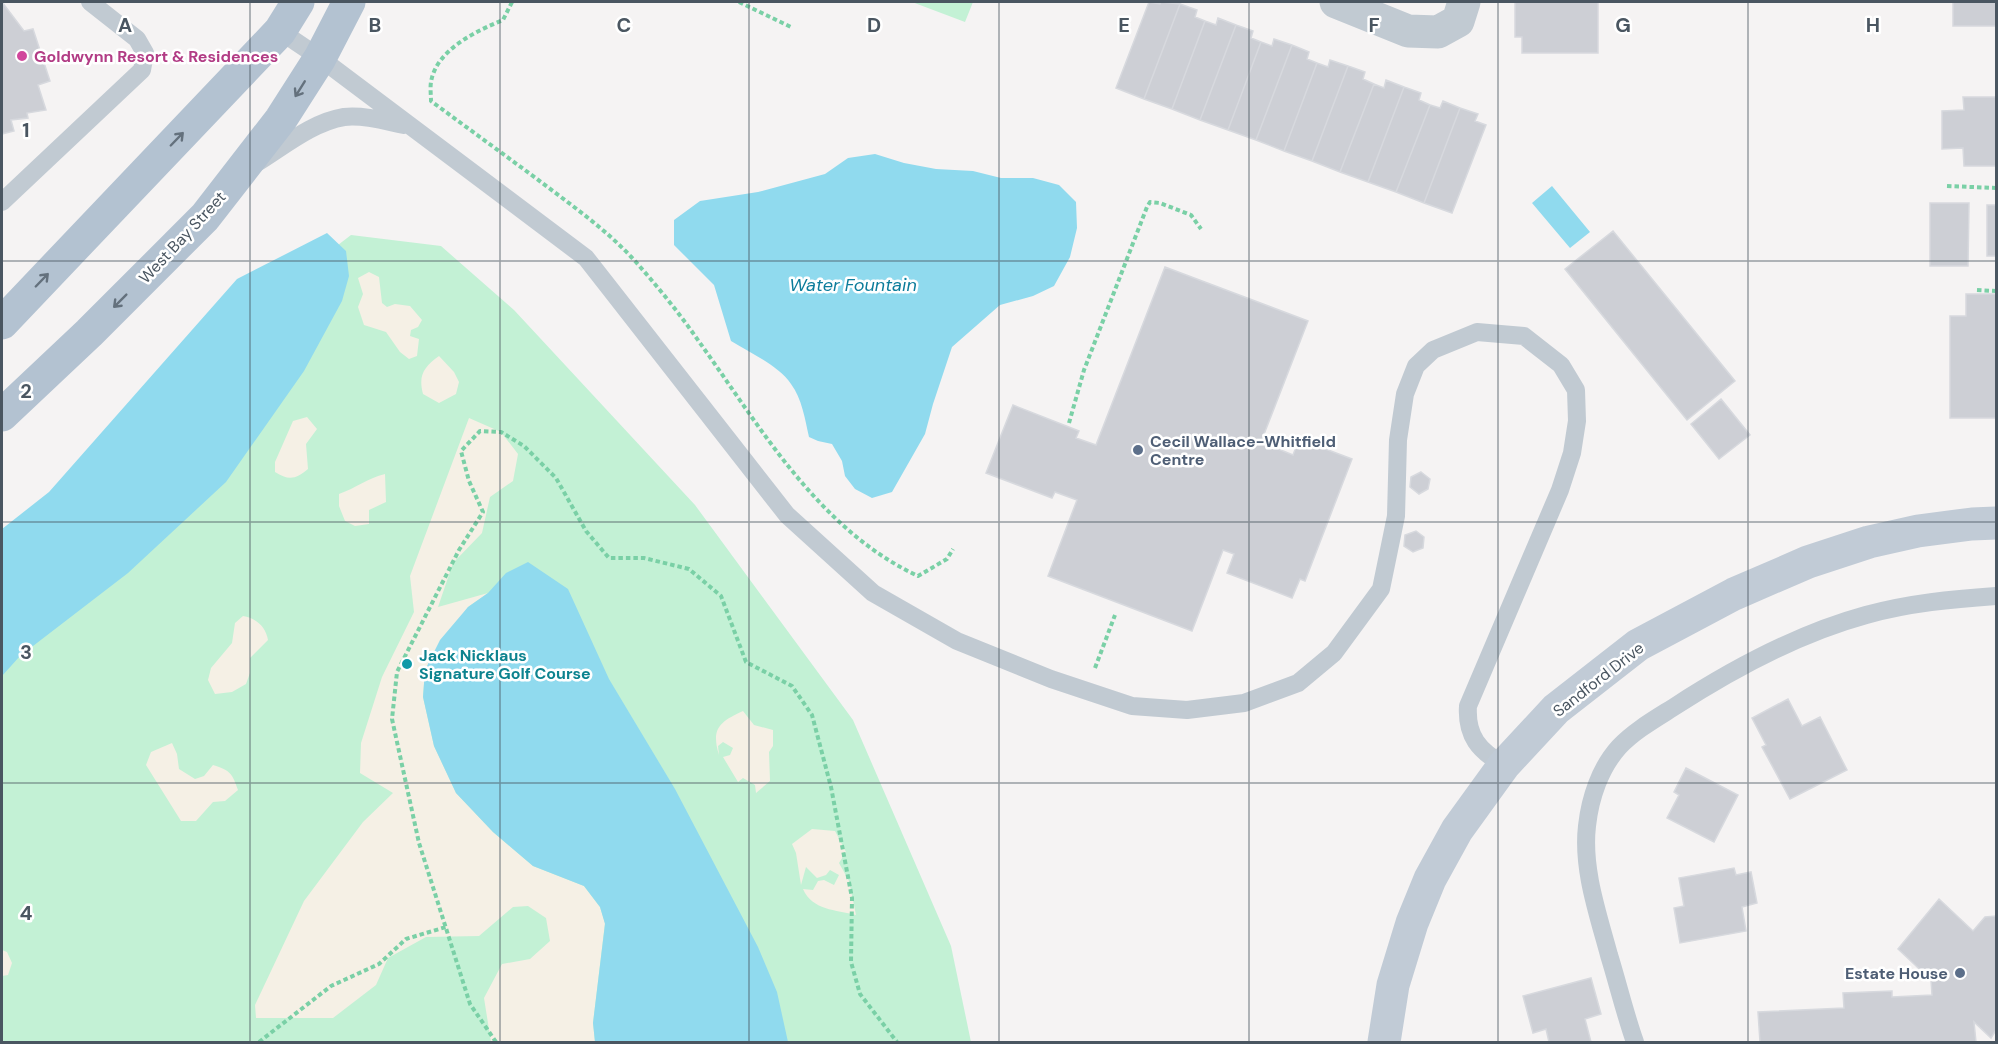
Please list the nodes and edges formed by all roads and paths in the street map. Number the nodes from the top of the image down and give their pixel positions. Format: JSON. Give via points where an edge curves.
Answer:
{"nodes":[{"id":1,"x":90,"y":2,"type":"edge"},
{"id":2,"x":298,"y":2,"type":"edge"},
{"id":3,"x":349,"y":2,"type":"edge"},
{"id":4,"x":512,"y":2,"type":"edge"},
{"id":5,"x":739,"y":2,"type":"edge"},
{"id":6,"x":1336,"y":2,"type":"edge"},
{"id":7,"x":1464,"y":2,"type":"edge"},
{"id":8,"x":793,"y":28,"type":"dead end"},
{"id":9,"x":280,"y":31,"type":"junction"},
{"id":10,"x":320,"y":58,"type":"junction"},
{"id":11,"x":409,"y":125,"type":"junction"},
{"id":12,"x":240,"y":173,"type":"junction"},
{"id":13,"x":1947,"y":186,"type":"dead end"},
{"id":14,"x":1996,"y":188,"type":"edge"},
{"id":15,"x":2,"y":202,"type":"edge"},
{"id":16,"x":1202,"y":229,"type":"dead end"},
{"id":17,"x":1977,"y":290,"type":"dead end"},
{"id":18,"x":1996,"y":291,"type":"edge"},
{"id":19,"x":2,"y":322,"type":"edge"},
{"id":20,"x":2,"y":415,"type":"edge"},
{"id":21,"x":1069,"y":423,"type":"dead end"},
{"id":22,"x":1996,"y":523,"type":"edge"},
{"id":23,"x":953,"y":549,"type":"dead end"},
{"id":24,"x":1996,"y":596,"type":"edge"},
{"id":25,"x":1115,"y":615,"type":"dead end"},
{"id":26,"x":1085,"y":690,"type":"junction"},
{"id":27,"x":1504,"y":765,"type":"junction"},
{"id":28,"x":446,"y":927,"type":"junction"},
{"id":29,"x":259,"y":1042,"type":"edge"},
{"id":30,"x":496,"y":1042,"type":"edge"},
{"id":31,"x":897,"y":1042,"type":"edge"},
{"id":32,"x":1384,"y":1042,"type":"edge"},
{"id":33,"x":1635,"y":1042,"type":"edge"}],
"edges":[{"from":1,"to":15,"type":"lane","via":[[137,39],[145,53],[142,70]]},
{"from":2,"to":9,"type":"main road"},
{"from":3,"to":10,"type":"main road","name":"West Bay Street"},
{"from":4,"to":23,"type":"path","via":[[503,20],[466,39],[440,62],[431,81],[431,101],[598,225],[634,261],[699,341],[770,445],[839,521],[867,545],[918,576],[947,560]]},
{"from":5,"to":8,"type":"path"},
{"from":6,"to":7,"type":"street","via":[[1408,31],[1438,32],[1458,21]]},
{"from":9,"to":10,"type":"lane"},
{"from":19,"to":9,"type":"main road","one_way":true},
{"from":10,"to":11,"type":"lane"},
{"from":10,"to":12,"type":"main road","name":"West Bay Street","one_way":true},
{"from":11,"to":12,"type":"lane","via":[[345,117],[320,125]]},
{"from":11,"to":26,"type":"lane","via":[[586,258],[787,515],[873,592],[957,641]]},
{"from":12,"to":20,"type":"main road","name":"West Bay Street","one_way":true,"via":[[205,217]]},
{"from":13,"to":14,"type":"path"},
{"from":16,"to":21,"type":"path","via":[[1191,215],[1160,202],[1150,202],[1146,207],[1084,370]]},
{"from":17,"to":18,"type":"path"},
{"from":22,"to":27,"type":"street","name":"Sandford Drive","via":[[1918,531],[1869,542],[1808,562],[1734,594],[1638,645],[1556,709]]},
{"from":24,"to":33,"type":"lane","via":[[1911,604],[1865,615],[1794,641],[1686,699],[1619,747],[1597,784],[1590,806],[1586,848],[1599,918]]},
{"from":25,"to":26,"type":"path"},
{"from":26,"to":27,"type":"lane","via":[[1132,706],[1187,710],[1244,703],[1298,683],[1334,653],[1381,589],[1396,516],[1398,440],[1405,394],[1416,366],[1433,350],[1478,332],[1524,336],[1561,364],[1576,390],[1577,421],[1560,490],[1468,706],[1467,722],[1473,738],[1490,757]]},
{"from":27,"to":32,"type":"street","name":"Sandford Drive","via":[[1457,830],[1430,879],[1393,985]]},
{"from":28,"to":29,"type":"path","via":[[406,939],[379,964],[331,986]]},
{"from":28,"to":30,"type":"path","via":[[470,1005]]},
{"from":28,"to":31,"type":"path","via":[[419,843],[392,719],[397,672],[459,550],[483,512],[461,451],[480,431],[501,432],[524,446],[556,478],[586,531],[609,558],[644,558],[689,569],[721,596],[746,662],[792,686],[812,715],[831,787],[852,898],[851,962],[860,994]]}]}
